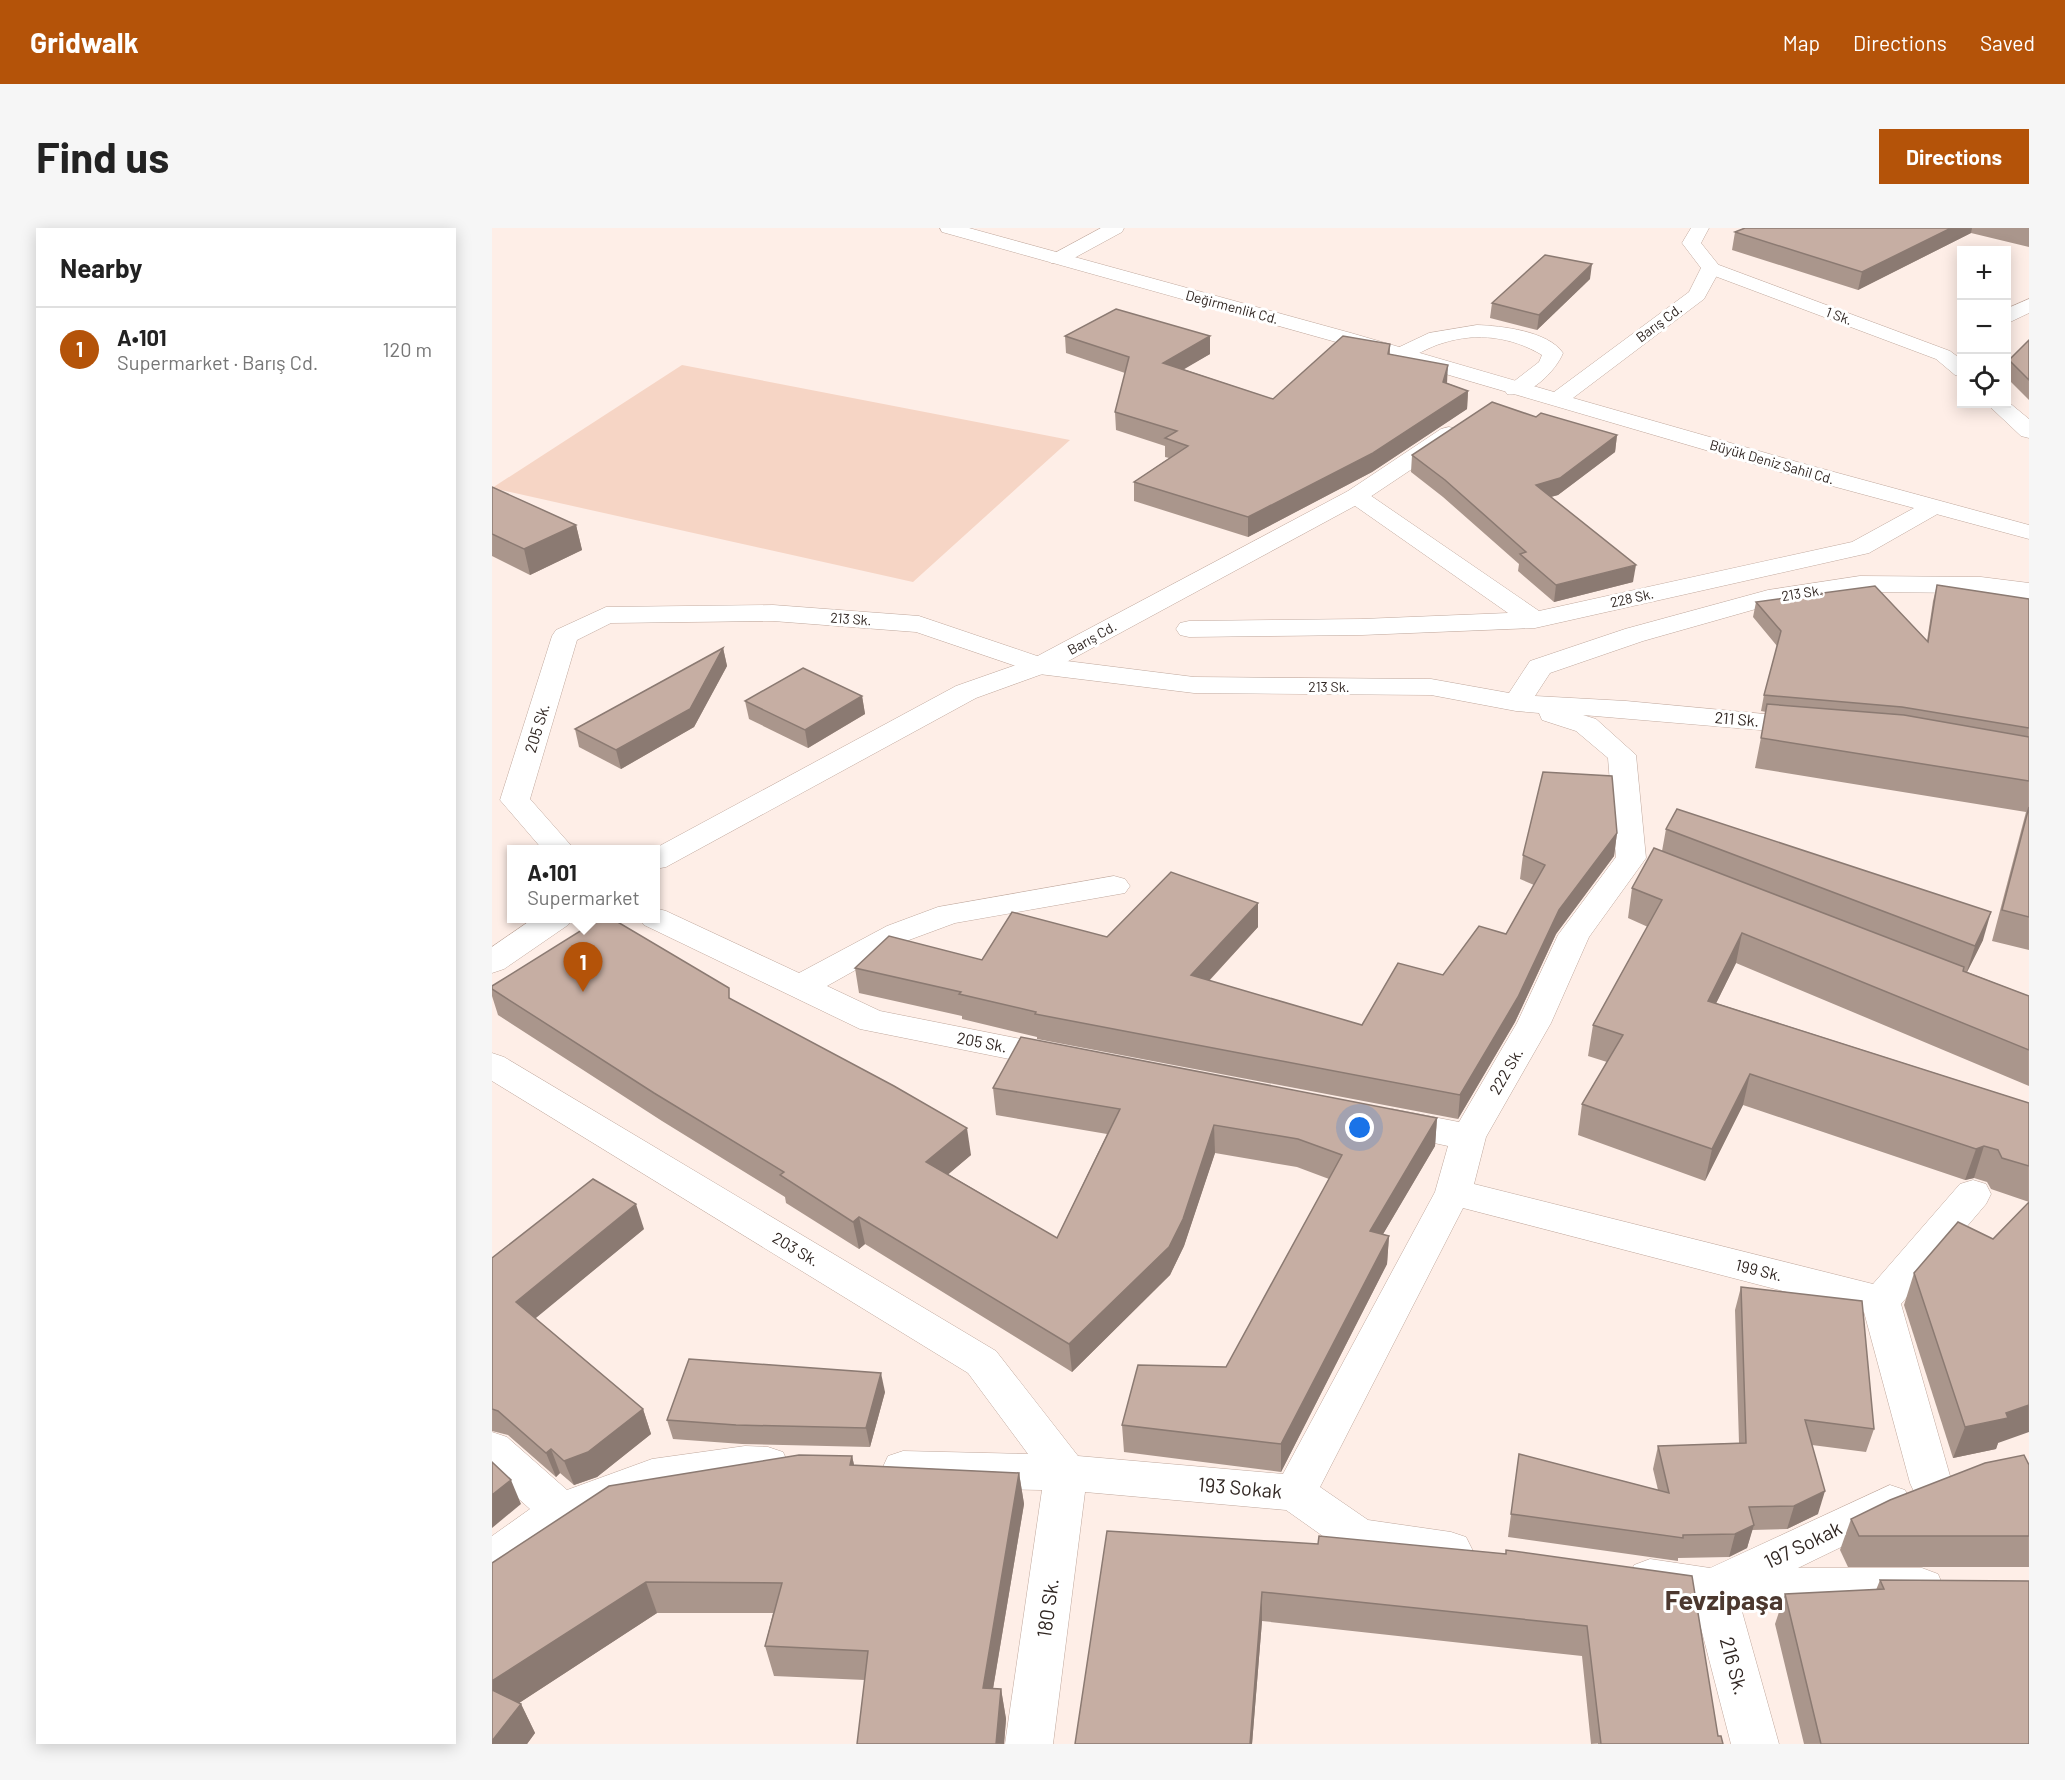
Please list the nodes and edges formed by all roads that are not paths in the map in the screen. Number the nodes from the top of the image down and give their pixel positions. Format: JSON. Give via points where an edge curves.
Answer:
{"nodes":[{"id":1,"x":949,"y":228,"type":"edge"},
{"id":2,"x":1115,"y":228,"type":"edge"},
{"id":3,"x":1700,"y":228,"type":"edge"},
{"id":4,"x":1058,"y":259,"type":"junction"},
{"id":5,"x":1711,"y":268,"type":"junction"},
{"id":6,"x":2029,"y":305,"type":"edge"},
{"id":7,"x":2011,"y":316,"type":"edge"},
{"id":8,"x":1957,"y":347,"type":"edge"},
{"id":9,"x":1400,"y":354,"type":"junction"},
{"id":10,"x":1942,"y":355,"type":"junction"},
{"id":11,"x":1957,"y":367,"type":"edge"},
{"id":12,"x":1515,"y":389,"type":"junction"},
{"id":13,"x":1557,"y":400,"type":"junction"},
{"id":14,"x":2003,"y":408,"type":"edge"},
{"id":15,"x":2029,"y":431,"type":"edge"},
{"id":16,"x":1356,"y":496,"type":"junction"},
{"id":17,"x":1933,"y":507,"type":"junction"},
{"id":18,"x":2029,"y":532,"type":"edge"},
{"id":19,"x":2029,"y":591,"type":"edge"},
{"id":20,"x":606,"y":615,"type":"joint"},
{"id":21,"x":1534,"y":620,"type":"junction"},
{"id":22,"x":1189,"y":629,"type":"dead end"},
{"id":23,"x":1039,"y":666,"type":"junction"},
{"id":24,"x":1516,"y":703,"type":"junction"},
{"id":25,"x":1839,"y":729,"type":"edge"},
{"id":26,"x":556,"y":845,"type":"edge"},
{"id":27,"x":660,"y":857,"type":"edge"},
{"id":28,"x":1114,"y":886,"type":"dead end"},
{"id":29,"x":660,"y":920,"type":"edge"},
{"id":30,"x":550,"y":923,"type":"edge"},
{"id":31,"x":492,"y":962,"type":"edge"},
{"id":32,"x":800,"y":987,"type":"junction"},
{"id":33,"x":1094,"y":1064,"type":"edge"},
{"id":34,"x":492,"y":1065,"type":"edge"},
{"id":35,"x":1363,"y":1117,"type":"edge"},
{"id":36,"x":1468,"y":1137,"type":"junction"},
{"id":37,"x":1453,"y":1192,"type":"junction"},
{"id":38,"x":1973,"y":1194,"type":"dead end"},
{"id":39,"x":1881,"y":1301,"type":"junction"},
{"id":40,"x":492,"y":1449,"type":"edge"},
{"id":41,"x":805,"y":1466,"type":"edge"},
{"id":42,"x":864,"y":1467,"type":"edge"},
{"id":43,"x":1066,"y":1473,"type":"junction"},
{"id":44,"x":1294,"y":1493,"type":"junction"},
{"id":45,"x":561,"y":1511,"type":"junction"},
{"id":46,"x":1489,"y":1556,"type":"edge"},
{"id":47,"x":492,"y":1560,"type":"edge"},
{"id":48,"x":1607,"y":1573,"type":"edge"},
{"id":49,"x":1713,"y":1588,"type":"junction"},
{"id":50,"x":1959,"y":1588,"type":"edge"},
{"id":51,"x":1029,"y":1744,"type":"edge"},
{"id":52,"x":1755,"y":1744,"type":"edge"}],
"edges":[{"from":1,"to":4,"type":"street","name":"Değirmenlik Cd."},
{"from":2,"to":4,"type":"street"},
{"from":3,"to":5,"type":"street","via":[[1691,243]]},
{"from":4,"to":9,"type":"street","name":"Değirmenlik Cd."},
{"from":5,"to":10,"type":"street","name":"1 Sk."},
{"from":5,"to":13,"type":"street","name":"Barış Cd.","via":[[1697,295]]},
{"from":6,"to":7,"type":"street"},
{"from":8,"to":10,"type":"street"},
{"from":9,"to":12,"type":"street","name":"Değirmenlik Cd."},
{"from":9,"to":12,"type":"street","name":"Barış Cd.","via":[[1420,342],[1467,332],[1503,331],[1537,341],[1553,353],[1548,365]]},
{"from":10,"to":11,"type":"street","name":"1 Sk."},
{"from":12,"to":13,"type":"street","name":"Büyük Deniz Sahil Cd."},
{"from":12,"to":16,"type":"street","name":"Barış Cd."},
{"from":13,"to":17,"type":"street","name":"Büyük Deniz Sahil Cd."},
{"from":14,"to":15,"type":"street"},
{"from":16,"to":21,"type":"street"},
{"from":16,"to":23,"type":"street","name":"Barış Cd."},
{"from":17,"to":18,"type":"street","name":"Büyük Deniz Sahil Cd."},
{"from":17,"to":21,"type":"street","name":"228 Sk.","via":[[1860,548]]},
{"from":19,"to":24,"type":"street","name":"213 Sk.","via":[[1981,585],[1860,584],[1768,598],[1634,635],[1540,667]]},
{"from":20,"to":23,"type":"street","name":"213 Sk.","via":[[773,613],[919,624]]},
{"from":20,"to":26,"type":"street","name":"205 Sk.","via":[[565,636],[515,801]]},
{"from":21,"to":22,"type":"street","name":"228 Sk."},
{"from":23,"to":24,"type":"street","name":"213 Sk.","via":[[1194,685],[1431,687]]},
{"from":23,"to":27,"type":"street","name":"Barış Cd.","via":[[966,692]]},
{"from":24,"to":25,"type":"street","name":"211 Sk."},
{"from":24,"to":36,"type":"street","name":"222 Sk.","via":[[1586,725],[1622,755],[1642,862],[1574,935],[1534,1023]]},
{"from":28,"to":32,"type":"street","via":[[950,914],[898,933]]},
{"from":29,"to":32,"type":"street","name":"205 Sk."},
{"from":30,"to":31,"type":"street"},
{"from":32,"to":33,"type":"street","name":"205 Sk.","via":[[873,1021]]},
{"from":34,"to":43,"type":"street","name":"203 Sk.","via":[[982,1362]]},
{"from":35,"to":36,"type":"street"},
{"from":36,"to":37,"type":"street","name":"222 Sk."},
{"from":37,"to":39,"type":"street","name":"199 Sk."},
{"from":37,"to":44,"type":"street","name":"222 Sk."},
{"from":38,"to":39,"type":"street"},
{"from":39,"to":49,"type":"street","name":"197 Sokak","via":[[1948,1480]]},
{"from":40,"to":45,"type":"street"},
{"from":41,"to":45,"type":"street","via":[[746,1464],[652,1477]]},
{"from":42,"to":43,"type":"street","name":"193 Sokak"},
{"from":43,"to":44,"type":"street","name":"193 Sokak"},
{"from":43,"to":51,"type":"street","name":"180 Sk."},
{"from":44,"to":46,"type":"street","name":"193 Sokak","via":[[1359,1538]]},
{"from":45,"to":47,"type":"street"},
{"from":48,"to":49,"type":"street"},
{"from":49,"to":50,"type":"street"},
{"from":49,"to":52,"type":"street","name":"216 Sk."}]}
